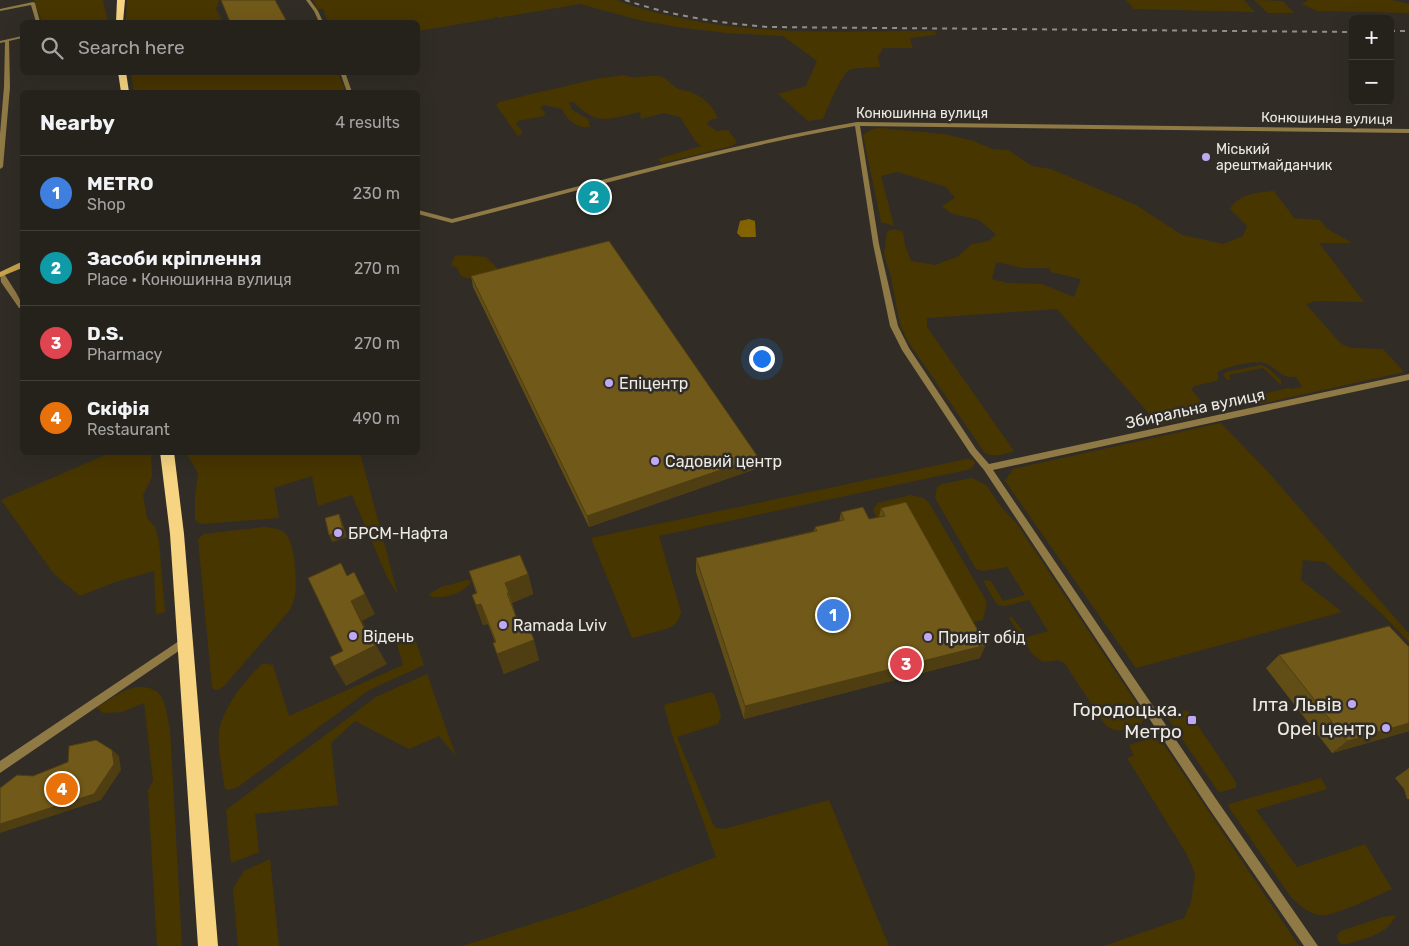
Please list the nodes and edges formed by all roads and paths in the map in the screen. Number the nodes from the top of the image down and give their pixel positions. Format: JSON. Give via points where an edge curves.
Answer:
{"nodes":[{"id":1,"x":121,"y":0,"type":"edge"},
{"id":2,"x":308,"y":0,"type":"edge"},
{"id":3,"x":0,"y":10,"type":"edge"},
{"id":4,"x":37,"y":20,"type":"edge"},
{"id":5,"x":120,"y":20,"type":"edge"},
{"id":6,"x":320,"y":20,"type":"edge"},
{"id":7,"x":20,"y":37,"type":"edge"},
{"id":8,"x":7,"y":40,"type":"junction"},
{"id":9,"x":0,"y":42,"type":"edge"},
{"id":10,"x":122,"y":75,"type":"edge"},
{"id":11,"x":343,"y":75,"type":"edge"},
{"id":12,"x":125,"y":90,"type":"edge"},
{"id":13,"x":349,"y":90,"type":"edge"},
{"id":14,"x":857,"y":124,"type":"junction"},
{"id":15,"x":1409,"y":131,"type":"edge"},
{"id":16,"x":0,"y":167,"type":"edge"},
{"id":17,"x":420,"y":213,"type":"edge"},
{"id":18,"x":20,"y":266,"type":"edge"},
{"id":19,"x":1,"y":275,"type":"edge"},
{"id":20,"x":20,"y":303,"type":"edge"},
{"id":21,"x":1409,"y":377,"type":"edge"},
{"id":22,"x":167,"y":455,"type":"edge"},
{"id":23,"x":987,"y":468,"type":"junction"},
{"id":24,"x":185,"y":641,"type":"junction"},
{"id":25,"x":0,"y":768,"type":"edge"},
{"id":26,"x":208,"y":946,"type":"edge"},
{"id":27,"x":1312,"y":946,"type":"edge"}],
"edges":[{"from":1,"to":5,"type":"highway"},
{"from":2,"to":6,"type":"street"},
{"from":3,"to":4,"type":"street","via":[[33,3]]},
{"from":7,"to":8,"type":"street"},
{"from":8,"to":9,"type":"street"},
{"from":8,"to":16,"type":"street","via":[[7,87]]},
{"from":10,"to":12,"type":"highway"},
{"from":11,"to":13,"type":"street"},
{"from":14,"to":15,"type":"street","name":"Конюшинна вулиця"},
{"from":14,"to":17,"type":"street","name":"Конюшинна вулиця","via":[[714,154],[452,221]]},
{"from":14,"to":23,"type":"street","via":[[876,244],[894,326],[905,348]]},
{"from":18,"to":19,"type":"main road"},
{"from":19,"to":20,"type":"street"},
{"from":21,"to":23,"type":"street","name":"Збиральна вулиця"},
{"from":22,"to":24,"type":"highway"},
{"from":23,"to":27,"type":"street"},
{"from":24,"to":25,"type":"street"},
{"from":24,"to":26,"type":"highway"}]}
